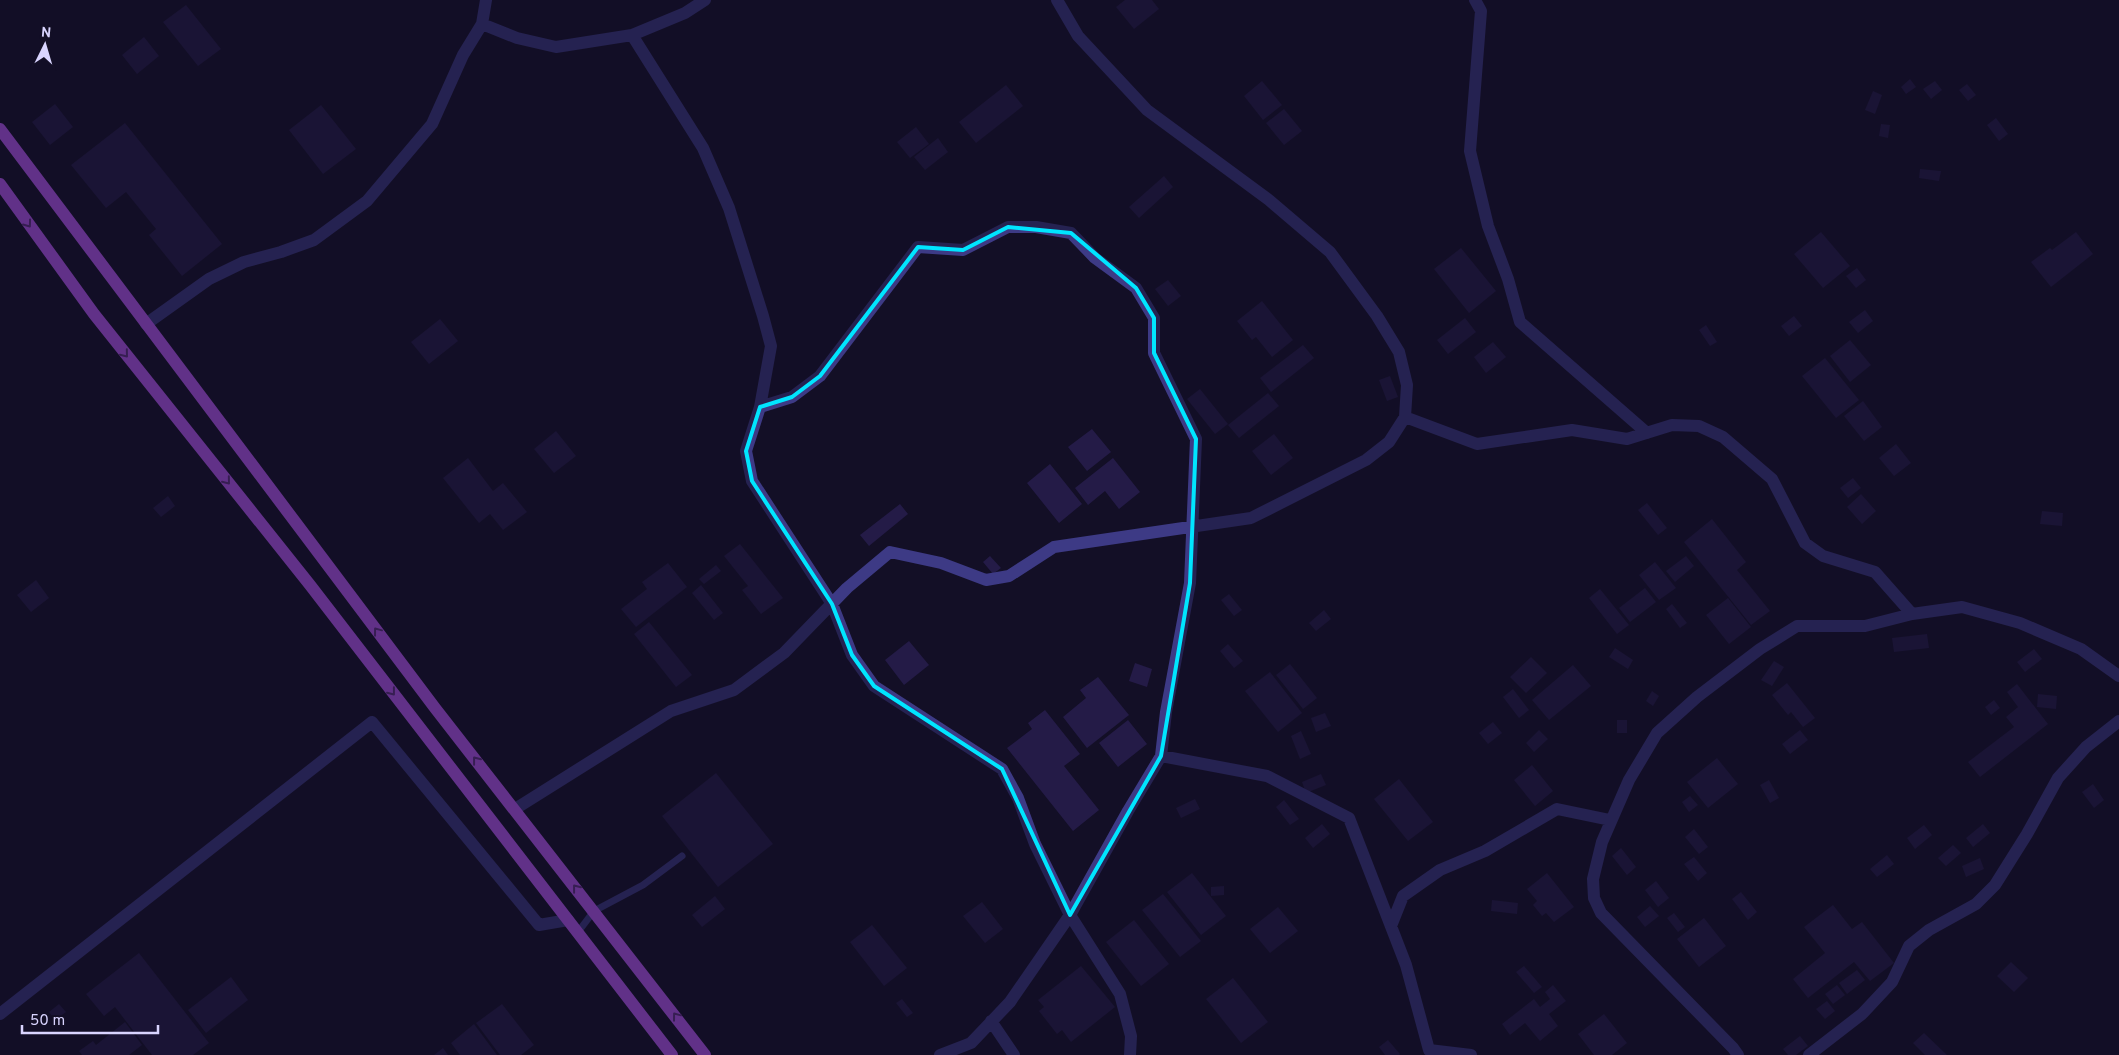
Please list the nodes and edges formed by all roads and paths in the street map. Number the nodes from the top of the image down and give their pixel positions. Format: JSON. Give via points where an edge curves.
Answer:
{"nodes":[{"id":1,"x":486,"y":0,"type":"edge"},
{"id":2,"x":705,"y":0,"type":"edge"},
{"id":3,"x":1057,"y":0,"type":"edge"},
{"id":4,"x":1475,"y":0,"type":"edge"},
{"id":5,"x":482,"y":24,"type":"junction"},
{"id":6,"x":632,"y":35,"type":"junction"},
{"id":7,"x":0,"y":129,"type":"edge"},
{"id":8,"x":0,"y":184,"type":"edge"},
{"id":9,"x":146,"y":324,"type":"junction"},
{"id":10,"x":760,"y":407,"type":"junction"},
{"id":11,"x":1405,"y":417,"type":"junction"},
{"id":12,"x":1647,"y":433,"type":"junction"},
{"id":13,"x":1194,"y":525,"type":"junction"},
{"id":14,"x":832,"y":604,"type":"junction"},
{"id":15,"x":1912,"y":614,"type":"junction"},
{"id":16,"x":2119,"y":676,"type":"edge"},
{"id":17,"x":2119,"y":721,"type":"edge"},
{"id":18,"x":1161,"y":756,"type":"junction"},
{"id":19,"x":515,"y":809,"type":"junction"},
{"id":20,"x":1610,"y":820,"type":"junction"},
{"id":21,"x":682,"y":856,"type":"dead end"},
{"id":22,"x":594,"y":910,"type":"junction"},
{"id":23,"x":1070,"y":915,"type":"junction"},
{"id":24,"x":568,"y":920,"type":"junction"},
{"id":25,"x":1391,"y":926,"type":"junction"},
{"id":26,"x":578,"y":932,"type":"junction"},
{"id":27,"x":0,"y":1014,"type":"edge"},
{"id":28,"x":991,"y":1022,"type":"junction"},
{"id":29,"x":672,"y":1055,"type":"edge"},
{"id":30,"x":705,"y":1055,"type":"edge"},
{"id":31,"x":940,"y":1055,"type":"edge"},
{"id":32,"x":1014,"y":1055,"type":"edge"},
{"id":33,"x":1130,"y":1055,"type":"edge"},
{"id":34,"x":1472,"y":1055,"type":"edge"},
{"id":35,"x":1738,"y":1055,"type":"edge"},
{"id":36,"x":1809,"y":1055,"type":"edge"}],
"edges":[{"from":1,"to":5,"type":"street"},
{"from":2,"to":6,"type":"street","via":[[686,13]]},
{"from":3,"to":11,"type":"street","via":[[1078,36],[1147,110],[1269,200],[1330,252],[1399,352],[1407,385]]},
{"from":4,"to":12,"type":"street","via":[[1481,11],[1470,151],[1488,226],[1520,322]]},
{"from":5,"to":6,"type":"street","via":[[517,38],[556,47]]},
{"from":5,"to":9,"type":"street","via":[[463,55],[432,124],[367,201],[314,240],[244,262],[209,279]]},
{"from":6,"to":10,"type":"street","via":[[703,148],[730,208],[771,346]]},
{"from":7,"to":9,"type":"main road"},
{"from":8,"to":24,"type":"main road","one_way":true,"via":[[94,314],[310,585]]},
{"from":19,"to":9,"type":"main road","one_way":true,"via":[[435,708]]},
{"from":10,"to":13,"type":"street","via":[[792,397],[820,376],[918,247],[963,250],[1008,227],[1036,226],[1071,233],[1095,258],[1136,288],[1154,318],[1154,353],[1196,439]]},
{"from":10,"to":14,"type":"street","via":[[746,451],[752,481]]},
{"from":11,"to":12,"type":"street","via":[[1477,444],[1572,430],[1627,439]]},
{"from":11,"to":13,"type":"street","via":[[1389,442],[1366,460],[1251,518]]},
{"from":12,"to":15,"type":"street","via":[[1672,425],[1699,426],[1723,437],[1772,479],[1805,543],[1822,556],[1875,572]]},
{"from":13,"to":14,"type":"street","via":[[1054,546],[1009,576],[986,580],[940,563],[890,552]]},
{"from":13,"to":18,"type":"street","via":[[1190,583]]},
{"from":14,"to":19,"type":"street","via":[[784,653],[734,690],[671,711]]},
{"from":14,"to":23,"type":"street","via":[[852,654],[874,686],[1002,769]]},
{"from":15,"to":16,"type":"street","via":[[1962,607],[2020,623],[2081,649]]},
{"from":15,"to":20,"type":"street","via":[[1865,626],[1797,626],[1760,649],[1656,733]]},
{"from":17,"to":36,"type":"street","via":[[2086,747],[2058,778],[1995,885],[1976,904],[1929,930],[1909,946],[1892,982],[1862,1014]]},
{"from":18,"to":23,"type":"street"},
{"from":18,"to":25,"type":"street","via":[[1267,776],[1349,818]]},
{"from":22,"to":19,"type":"main road","one_way":true},
{"from":20,"to":25,"type":"street","via":[[1557,809],[1485,851],[1440,870],[1403,896]]},
{"from":20,"to":35,"type":"street","via":[[1594,879],[1594,898],[1601,913]]},
{"from":21,"to":22,"type":"lane","via":[[643,885]]},
{"from":22,"to":26,"type":"lane"},
{"from":30,"to":22,"type":"main road","one_way":true},
{"from":23,"to":28,"type":"street","via":[[1010,1002]]},
{"from":23,"to":33,"type":"street","via":[[1120,994],[1131,1036]]},
{"from":24,"to":26,"type":"main road"},
{"from":24,"to":27,"type":"street","via":[[539,926],[372,722]]},
{"from":25,"to":34,"type":"street","via":[[1406,965],[1429,1050]]},
{"from":26,"to":29,"type":"main road"},
{"from":28,"to":31,"type":"street","via":[[971,1043]]},
{"from":28,"to":32,"type":"street"}]}
